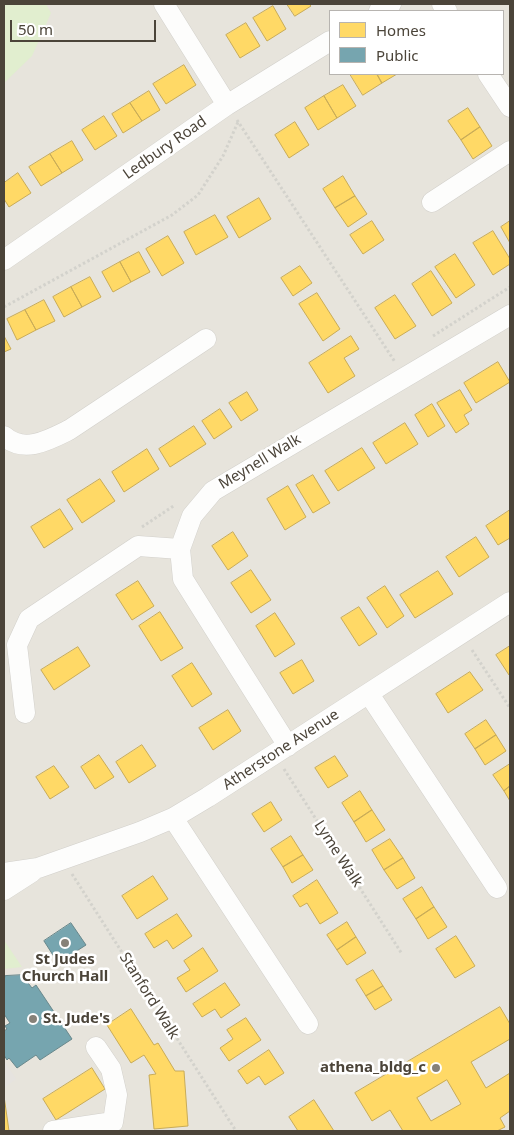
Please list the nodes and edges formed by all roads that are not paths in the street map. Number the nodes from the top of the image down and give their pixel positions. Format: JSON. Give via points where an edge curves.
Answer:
{"nodes":[{"id":1,"x":164,"y":4,"type":"edge"},
{"id":2,"x":329,"y":42,"type":"edge"},
{"id":3,"x":489,"y":75,"type":"edge"},
{"id":4,"x":510,"y":107,"type":"edge"},
{"id":5,"x":232,"y":113,"type":"junction"},
{"id":6,"x":510,"y":151,"type":"edge"},
{"id":7,"x":432,"y":202,"type":"dead end"},
{"id":8,"x":4,"y":260,"type":"edge"},
{"id":9,"x":510,"y":315,"type":"edge"},
{"id":10,"x":206,"y":338,"type":"dead end"},
{"id":11,"x":4,"y":436,"type":"edge"},
{"id":12,"x":180,"y":549,"type":"junction"},
{"id":13,"x":510,"y":602,"type":"edge"},
{"id":14,"x":369,"y":694,"type":"junction"},
{"id":15,"x":25,"y":713,"type":"dead end"},
{"id":16,"x":281,"y":750,"type":"junction"},
{"id":17,"x":173,"y":818,"type":"junction"},
{"id":18,"x":38,"y":868,"type":"junction"},
{"id":19,"x":4,"y":872,"type":"edge"},
{"id":20,"x":497,"y":888,"type":"dead end"},
{"id":21,"x":4,"y":890,"type":"edge"},
{"id":22,"x":308,"y":1024,"type":"dead end"},
{"id":23,"x":96,"y":1047,"type":"dead end"},
{"id":24,"x":53,"y":1131,"type":"edge"}],
"edges":[{"from":1,"to":5,"type":"street"},
{"from":2,"to":5,"type":"street","name":"Ledbury Road"},
{"from":3,"to":4,"type":"street"},
{"from":5,"to":8,"type":"street","name":"Ledbury Road"},
{"from":6,"to":7,"type":"street"},
{"from":9,"to":12,"type":"street","name":"Meynell Walk","via":[[213,490],[192,516]]},
{"from":10,"to":11,"type":"street","via":[[69,430],[46,441],[24,446]]},
{"from":12,"to":15,"type":"street","via":[[138,546],[29,619],[17,645]]},
{"from":12,"to":16,"type":"street","name":"Meynell Walk","via":[[183,579]]},
{"from":13,"to":14,"type":"street","name":"Atherstone Avenue"},
{"from":14,"to":16,"type":"street","name":"Atherstone Avenue"},
{"from":14,"to":20,"type":"street"},
{"from":16,"to":17,"type":"street","name":"Atherstone Avenue"},
{"from":17,"to":18,"type":"street","name":"Atherstone Avenue"},
{"from":17,"to":22,"type":"street"},
{"from":18,"to":19,"type":"street","name":"Atherstone Avenue"},
{"from":18,"to":21,"type":"street","name":"Atherstone Avenue"},
{"from":23,"to":24,"type":"street","via":[[111,1069],[117,1095],[113,1122]]}]}
